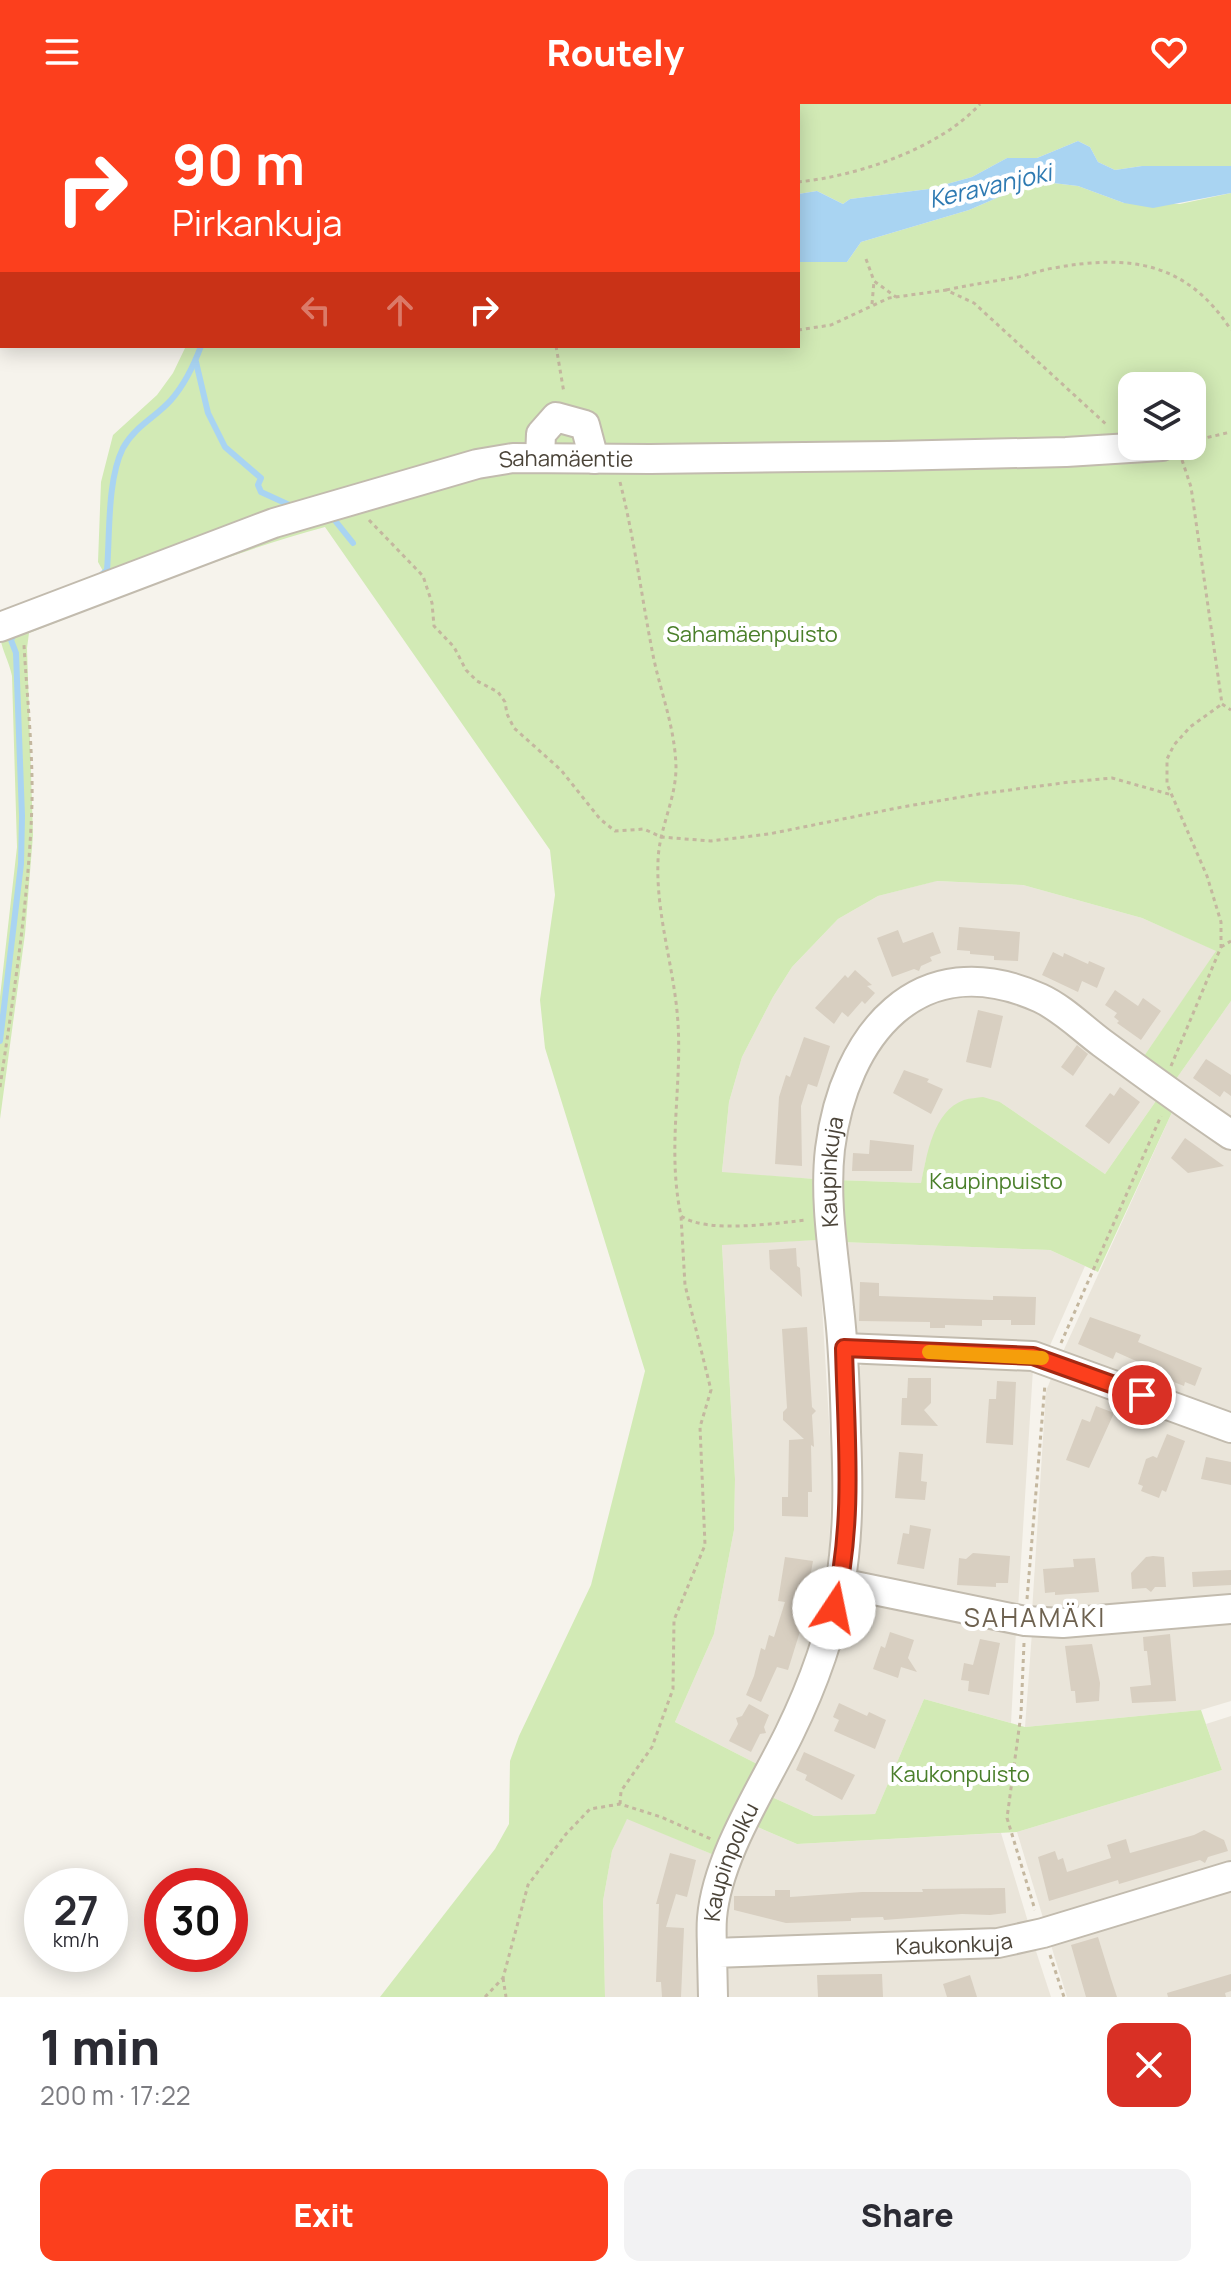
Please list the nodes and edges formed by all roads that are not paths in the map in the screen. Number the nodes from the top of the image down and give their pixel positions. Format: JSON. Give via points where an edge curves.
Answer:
{"nodes":[{"id":1,"x":1118,"y":452,"type":"edge"},
{"id":2,"x":540,"y":458,"type":"junction"},
{"id":3,"x":604,"y":459,"type":"junction"},
{"id":4,"x":0,"y":627,"type":"edge"},
{"id":5,"x":1231,"y":1135,"type":"edge"},
{"id":6,"x":844,"y":1348,"type":"junction"},
{"id":7,"x":1231,"y":1428,"type":"edge"},
{"id":8,"x":840,"y":1583,"type":"junction"},
{"id":9,"x":1231,"y":1609,"type":"edge"},
{"id":10,"x":767,"y":1775,"type":"joint"},
{"id":11,"x":1231,"y":1876,"type":"edge"},
{"id":12,"x":712,"y":1953,"type":"junction"},
{"id":13,"x":713,"y":1997,"type":"edge"}],
"edges":[{"from":1,"to":3,"type":"street","name":"Sahamäentie"},
{"from":2,"to":3,"type":"street","name":"Sahamäentie"},
{"from":2,"to":3,"type":"street","via":[[541,434],[556,417],[585,425]]},
{"from":2,"to":4,"type":"street","name":"Sahamäentie","via":[[477,464],[274,523]]},
{"from":5,"to":6,"type":"street","name":"Kaupinkuja","via":[[1043,1000],[1000,984],[962,982],[900,1004],[877,1027],[858,1058],[838,1104],[830,1152]]},
{"from":6,"to":7,"type":"street","via":[[1033,1356]]},
{"from":6,"to":8,"type":"street","name":"Kaupinkuja","via":[[849,1499]]},
{"from":8,"to":9,"type":"street","via":[[1025,1621],[1063,1623]]},
{"from":8,"to":10,"type":"street","name":"Kaupinkuja","via":[[821,1657]]},
{"from":10,"to":12,"type":"street","name":"Kaupinpolku","via":[[721,1877],[712,1916]]},
{"from":11,"to":12,"type":"street","name":"Kaukonkuja","via":[[998,1943]]},
{"from":12,"to":13,"type":"street"}]}
